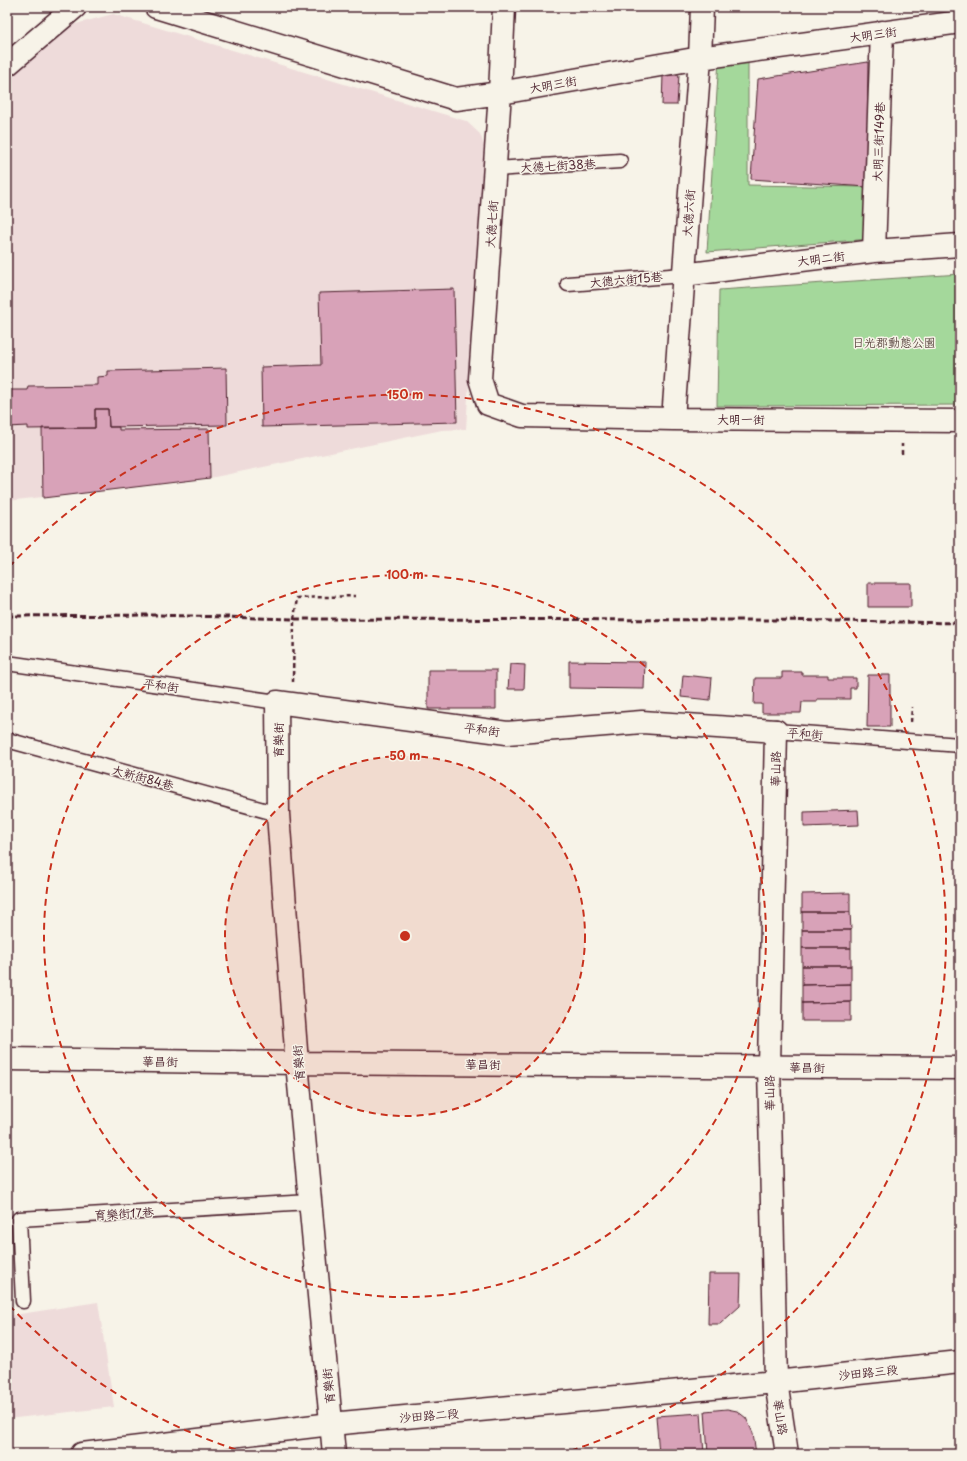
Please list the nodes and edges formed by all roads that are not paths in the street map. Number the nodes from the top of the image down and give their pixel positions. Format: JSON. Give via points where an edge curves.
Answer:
{"nodes":[{"id":1,"x":75,"y":7,"type":"edge"},
{"id":2,"x":156,"y":7,"type":"edge"},
{"id":3,"x":504,"y":7,"type":"edge"},
{"id":4,"x":702,"y":7,"type":"edge"},
{"id":5,"x":960,"y":22,"type":"edge"},
{"id":6,"x":882,"y":32,"type":"junction"},
{"id":7,"x":700,"y":58,"type":"junction"},
{"id":8,"x":7,"y":66,"type":"edge"},
{"id":9,"x":500,"y":93,"type":"junction"},
{"id":10,"x":620,"y":161,"type":"dead end"},
{"id":11,"x":495,"y":169,"type":"junction"},
{"id":12,"x":960,"y":245,"type":"edge"},
{"id":13,"x":874,"y":252,"type":"junction"},
{"id":14,"x":683,"y":275,"type":"junction"},
{"id":15,"x":568,"y":284,"type":"dead end"},
{"id":16,"x":522,"y":416,"type":"joint"},
{"id":17,"x":673,"y":419,"type":"junction"},
{"id":18,"x":960,"y":421,"type":"edge"},
{"id":19,"x":7,"y":663,"type":"edge"},
{"id":20,"x":285,"y":703,"type":"junction"},
{"id":21,"x":776,"y":731,"type":"junction"},
{"id":22,"x":7,"y":740,"type":"edge"},
{"id":23,"x":960,"y":745,"type":"edge"},
{"id":24,"x":278,"y":814,"type":"junction"},
{"id":25,"x":7,"y":1059,"type":"edge"},
{"id":26,"x":297,"y":1063,"type":"junction"},
{"id":27,"x":769,"y":1066,"type":"junction"},
{"id":28,"x":960,"y":1068,"type":"edge"},
{"id":29,"x":310,"y":1202,"type":"junction"},
{"id":30,"x":23,"y":1300,"type":"dead end"},
{"id":31,"x":960,"y":1362,"type":"edge"},
{"id":32,"x":776,"y":1382,"type":"junction"},
{"id":33,"x":331,"y":1424,"type":"junction"},
{"id":34,"x":82,"y":1454,"type":"edge"},
{"id":35,"x":334,"y":1454,"type":"edge"},
{"id":36,"x":787,"y":1454,"type":"edge"}],
"edges":[{"from":1,"to":8,"type":"street"},
{"from":2,"to":9,"type":"street","name":"大明三街","via":[[456,99]]},
{"from":3,"to":9,"type":"street","name":"大德七街"},
{"from":4,"to":7,"type":"street","name":"大德六街"},
{"from":5,"to":6,"type":"street","name":"大明三街"},
{"from":6,"to":7,"type":"street","name":"大明三街"},
{"from":6,"to":13,"type":"street","name":"大明三街149巷"},
{"from":7,"to":9,"type":"street","name":"大明三街"},
{"from":7,"to":14,"type":"street","name":"大德六街"},
{"from":9,"to":11,"type":"street","name":"大德七街"},
{"from":10,"to":11,"type":"lane","name":"大德七街38巷"},
{"from":11,"to":16,"type":"street","name":"大德七街","via":[[480,379],[488,404]]},
{"from":12,"to":13,"type":"street","name":"大明二街"},
{"from":13,"to":14,"type":"street","name":"大明二街"},
{"from":14,"to":15,"type":"lane","name":"大德六街15巷"},
{"from":14,"to":17,"type":"street","name":"大德六街"},
{"from":16,"to":17,"type":"street","name":"大明一街"},
{"from":17,"to":18,"type":"street","name":"大明一街"},
{"from":19,"to":20,"type":"lane","name":"平和街"},
{"from":20,"to":21,"type":"street","name":"平和街","via":[[507,733],[642,722]]},
{"from":20,"to":24,"type":"street","name":"育樂街"},
{"from":21,"to":23,"type":"lane","name":"平和街"},
{"from":21,"to":27,"type":"street","name":"華山路"},
{"from":22,"to":24,"type":"lane","name":"大新街84巷"},
{"from":24,"to":26,"type":"street","name":"育樂街"},
{"from":25,"to":26,"type":"street","name":"華昌街"},
{"from":26,"to":27,"type":"street","name":"華昌街"},
{"from":26,"to":29,"type":"street","name":"育樂街"},
{"from":27,"to":28,"type":"street","name":"華昌街"},
{"from":27,"to":32,"type":"street","name":"華山路"},
{"from":29,"to":30,"type":"lane","name":"育樂街17巷","via":[[19,1219]]},
{"from":29,"to":33,"type":"street","name":"育樂街"},
{"from":31,"to":32,"type":"street","name":"沙田路三段"},
{"from":32,"to":33,"type":"street","name":"沙田路二段"},
{"from":32,"to":36,"type":"street","name":"華山路"},
{"from":33,"to":34,"type":"street","name":"沙田路二段"},
{"from":33,"to":35,"type":"street","name":"育樂街"}]}
